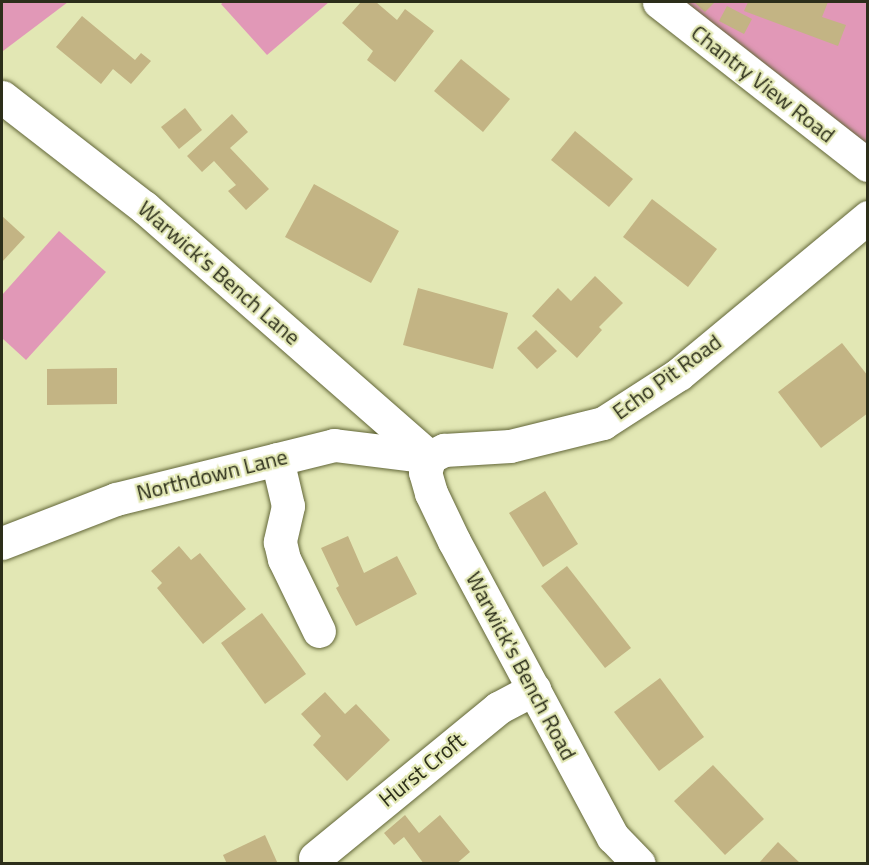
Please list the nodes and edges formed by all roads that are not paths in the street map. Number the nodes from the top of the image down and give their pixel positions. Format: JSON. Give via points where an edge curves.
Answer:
{"nodes":[{"id":1,"x":659,"y":2,"type":"edge"},
{"id":2,"x":2,"y":97,"type":"edge"},
{"id":3,"x":867,"y":165,"type":"edge"},
{"id":4,"x":867,"y":217,"type":"edge"},
{"id":5,"x":430,"y":458,"type":"junction"},
{"id":6,"x":277,"y":459,"type":"junction"},
{"id":7,"x":2,"y":543,"type":"edge"},
{"id":8,"x":318,"y":632,"type":"dead end"},
{"id":9,"x":534,"y":689,"type":"junction"},
{"id":10,"x":315,"y":858,"type":"dead end"},
{"id":11,"x":639,"y":864,"type":"edge"}],
"edges":[{"from":1,"to":3,"type":"street","name":"Chantry View Road"},
{"from":2,"to":5,"type":"street","name":"Warwick's Bench Lane","via":[[144,207]]},
{"from":4,"to":5,"type":"street","name":"Echo Pit Road","via":[[679,374],[603,423],[510,446],[444,450]]},
{"from":5,"to":6,"type":"street","name":"Northdown Lane","via":[[333,445]]},
{"from":5,"to":9,"type":"street","name":"Warwick's Bench Road","via":[[425,472],[431,493]]},
{"from":6,"to":7,"type":"street","name":"Northdown Lane","via":[[116,499]]},
{"from":6,"to":8,"type":"street","via":[[288,506],[280,542],[284,559]]},
{"from":9,"to":10,"type":"street","name":"Hurst Croft","via":[[498,708]]},
{"from":9,"to":11,"type":"street","name":"Warwick's Bench Road","via":[[613,837]]}]}
